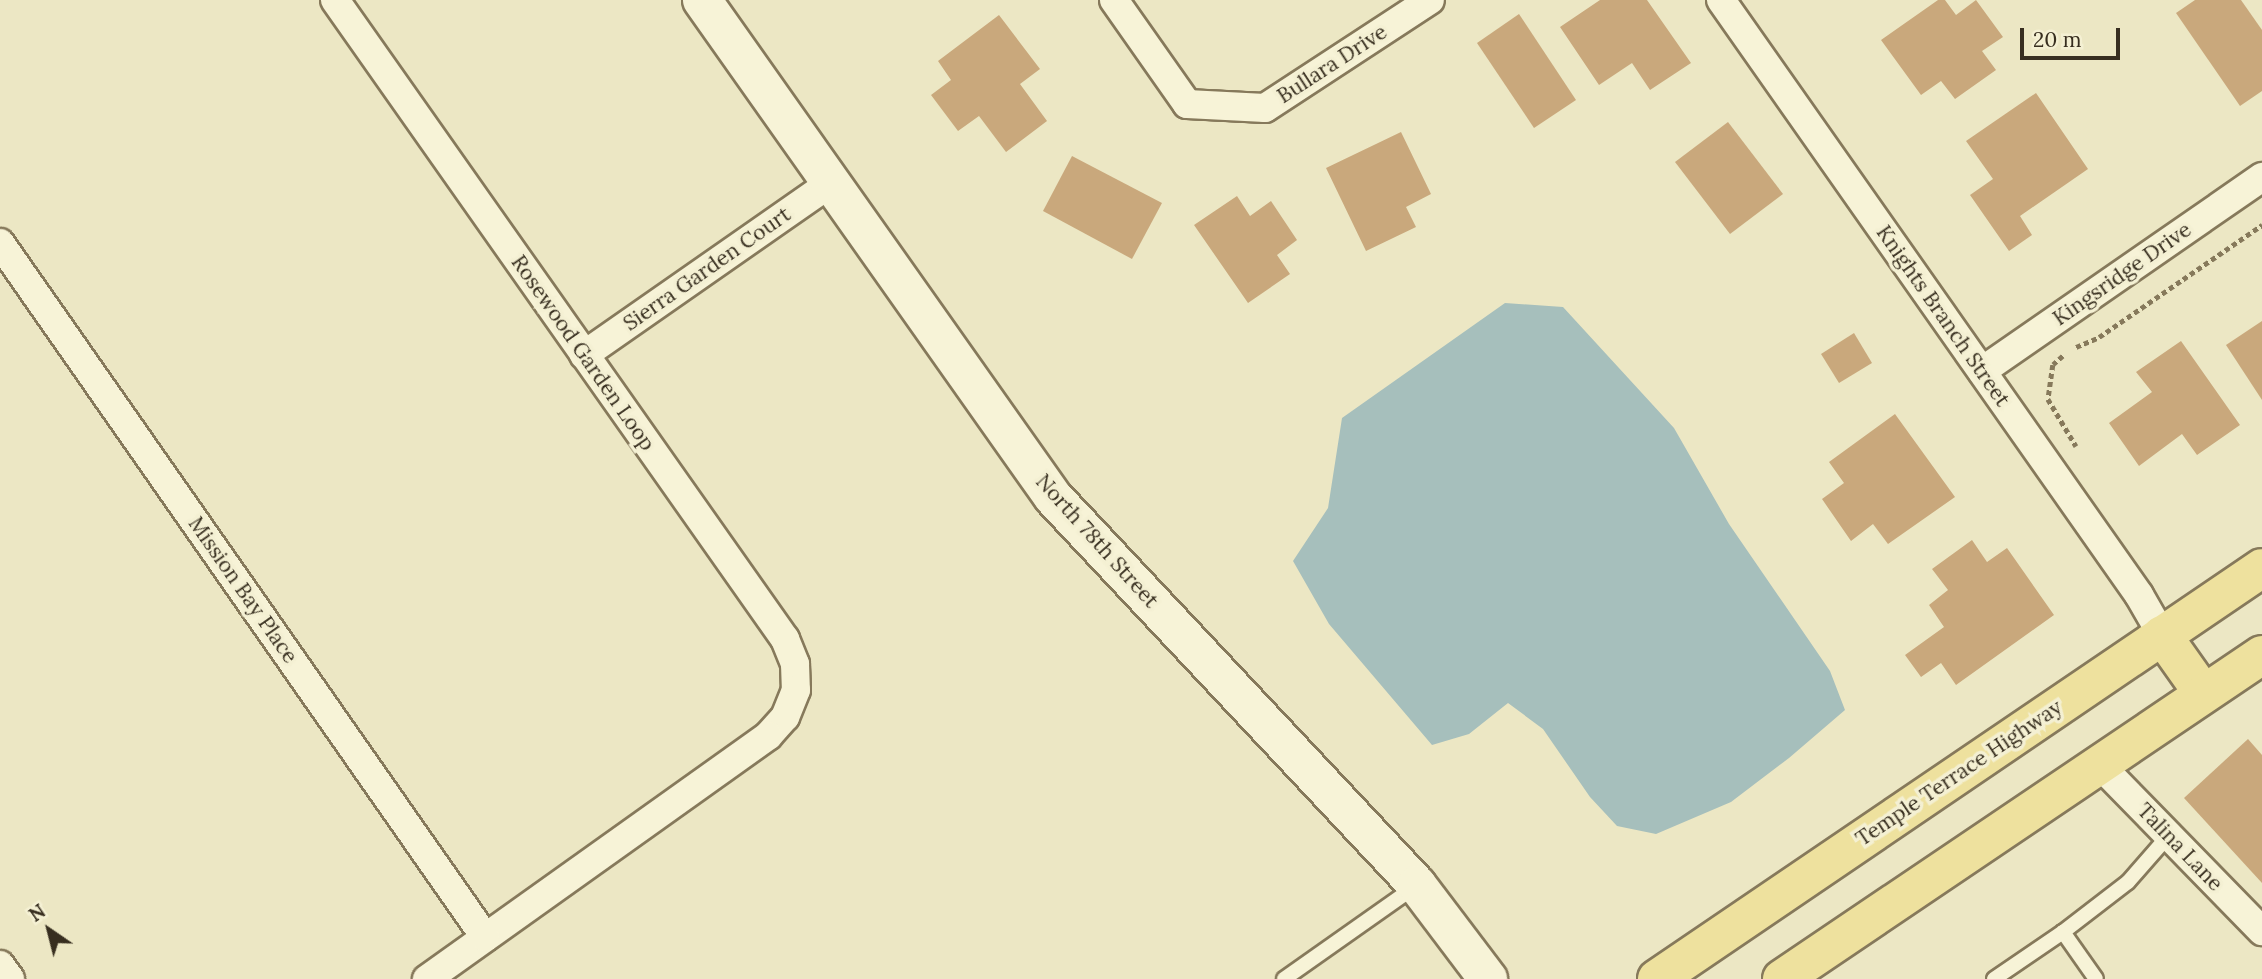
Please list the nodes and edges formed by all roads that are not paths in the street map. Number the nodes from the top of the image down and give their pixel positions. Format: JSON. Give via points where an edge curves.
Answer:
{"nodes":[{"id":1,"x":335,"y":0,"type":"edge"},
{"id":2,"x":702,"y":0,"type":"edge"},
{"id":3,"x":1114,"y":0,"type":"edge"},
{"id":4,"x":1430,"y":0,"type":"edge"},
{"id":5,"x":1721,"y":0,"type":"edge"},
{"id":6,"x":2262,"y":177,"type":"edge"},
{"id":7,"x":831,"y":183,"type":"junction"},
{"id":8,"x":0,"y":243,"type":"edge"},
{"id":9,"x":584,"y":355,"type":"junction"},
{"id":10,"x":1982,"y":371,"type":"junction"},
{"id":11,"x":2262,"y":568,"type":"edge"},
{"id":12,"x":2162,"y":635,"type":"junction"},
{"id":13,"x":2262,"y":655,"type":"edge"},
{"id":14,"x":2203,"y":693,"type":"junction"},
{"id":15,"x":2098,"y":764,"type":"junction"},
{"id":16,"x":2169,"y":835,"type":"junction"},
{"id":17,"x":1417,"y":886,"type":"junction"},
{"id":18,"x":2262,"y":931,"type":"edge"},
{"id":19,"x":2063,"y":932,"type":"junction"},
{"id":20,"x":485,"y":937,"type":"junction"},
{"id":21,"x":0,"y":965,"type":"edge"},
{"id":22,"x":10,"y":979,"type":"edge"},
{"id":23,"x":427,"y":979,"type":"edge"},
{"id":24,"x":1284,"y":979,"type":"edge"},
{"id":25,"x":1488,"y":979,"type":"edge"},
{"id":26,"x":1657,"y":979,"type":"edge"},
{"id":27,"x":1782,"y":979,"type":"edge"},
{"id":28,"x":1994,"y":979,"type":"edge"},
{"id":29,"x":2096,"y":979,"type":"edge"}],
"edges":[{"from":1,"to":9,"type":"street","name":"Rosewood Garden Loop"},
{"from":2,"to":7,"type":"street","name":"North 78th Street"},
{"from":3,"to":4,"type":"street","name":"Bullara Drive","via":[[1187,104],[1265,108]]},
{"from":5,"to":10,"type":"street","name":"Knights Branch Street"},
{"from":6,"to":10,"type":"street","name":"Kingsridge Drive"},
{"from":7,"to":9,"type":"street","name":"Sierra Garden Court"},
{"from":7,"to":17,"type":"street","name":"North 78th Street","via":[[1053,497]]},
{"from":8,"to":20,"type":"street","name":"Mission Bay Place"},
{"from":9,"to":20,"type":"street","name":"Rosewood Garden Loop","via":[[785,639],[795,664],[796,690],[785,716],[768,736]]},
{"from":10,"to":12,"type":"street","name":"Knights Branch Street","via":[[2139,595]]},
{"from":11,"to":12,"type":"main road","name":"Temple Terrace Highway"},
{"from":12,"to":14,"type":"main road"},
{"from":12,"to":26,"type":"main road","name":"Temple Terrace Highway"},
{"from":13,"to":14,"type":"main road"},
{"from":14,"to":15,"type":"main road"},
{"from":15,"to":16,"type":"street","name":"Talina Lane"},
{"from":15,"to":27,"type":"main road"},
{"from":16,"to":18,"type":"street","name":"Talina Lane"},
{"from":16,"to":19,"type":"lane","via":[[2128,882]]},
{"from":17,"to":24,"type":"lane"},
{"from":17,"to":25,"type":"street","name":"North 78th Street"},
{"from":19,"to":28,"type":"lane"},
{"from":19,"to":29,"type":"lane"},
{"from":20,"to":23,"type":"street"},
{"from":21,"to":22,"type":"street"}]}
